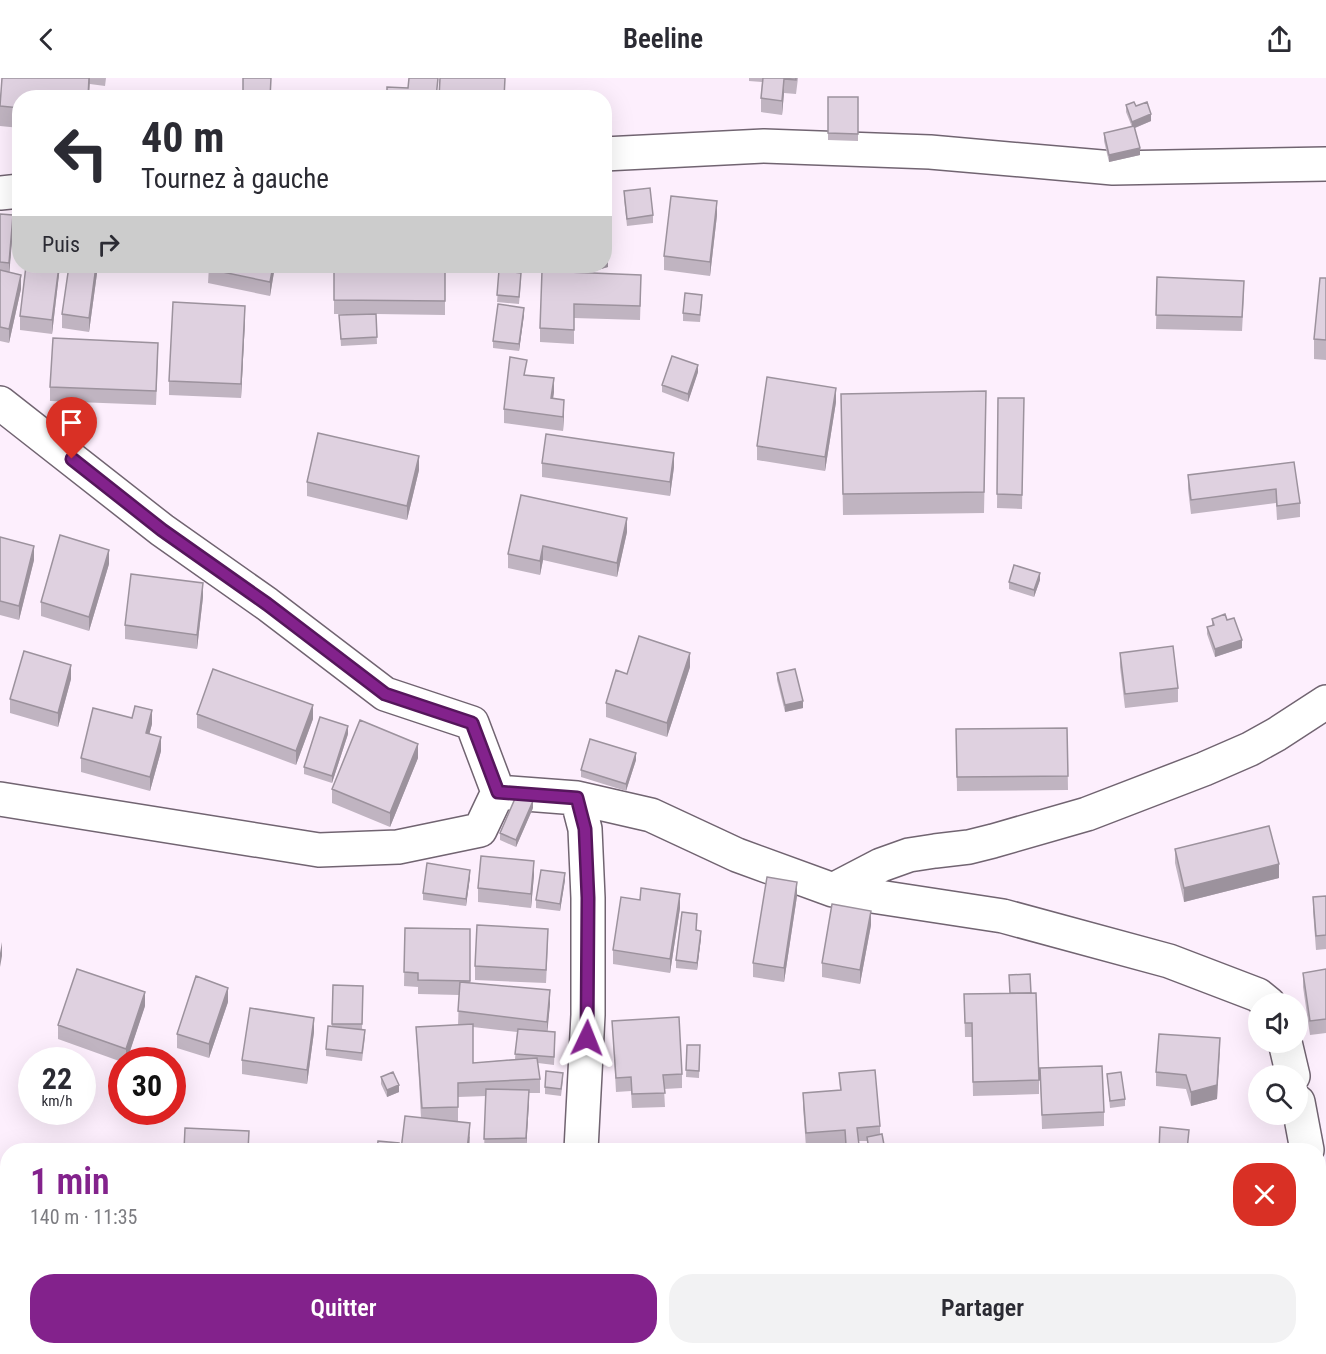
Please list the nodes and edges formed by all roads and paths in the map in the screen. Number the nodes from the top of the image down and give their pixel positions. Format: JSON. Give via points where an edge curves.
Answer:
{"nodes":[{"id":1,"x":612,"y":154,"type":"edge"},
{"id":2,"x":1326,"y":164,"type":"edge"},
{"id":3,"x":0,"y":403,"type":"edge"},
{"id":4,"x":1326,"y":702,"type":"edge"},
{"id":5,"x":498,"y":792,"type":"junction"},
{"id":6,"x":577,"y":798,"type":"junction"},
{"id":7,"x":0,"y":799,"type":"edge"},
{"id":8,"x":833,"y":890,"type":"junction"},
{"id":9,"x":1253,"y":993,"type":"edge"},
{"id":10,"x":1302,"y":1125,"type":"edge"},
{"id":11,"x":581,"y":1143,"type":"edge"},
{"id":12,"x":1306,"y":1143,"type":"edge"}],
"edges":[{"from":1,"to":2,"type":"street","via":[[764,146],[930,152],[1113,168]]},
{"from":3,"to":5,"type":"street","via":[[162,530],[385,694],[472,723]]},
{"from":4,"to":8,"type":"street","via":[[1250,749],[1086,814],[969,848],[909,855]]},
{"from":5,"to":6,"type":"street"},
{"from":5,"to":7,"type":"street","via":[[480,830],[398,847],[319,850]]},
{"from":6,"to":8,"type":"street","via":[[651,815],[737,855]]},
{"from":6,"to":11,"type":"street","via":[[585,829],[588,910]]},
{"from":8,"to":9,"type":"street","via":[[1003,916],[1169,961]]},
{"from":10,"to":12,"type":"street"}]}
